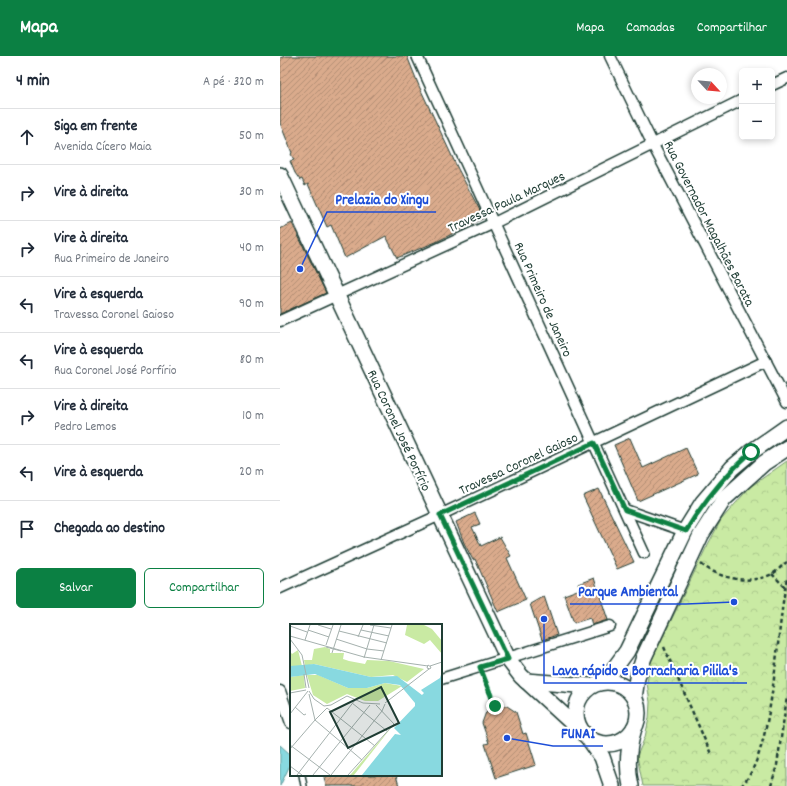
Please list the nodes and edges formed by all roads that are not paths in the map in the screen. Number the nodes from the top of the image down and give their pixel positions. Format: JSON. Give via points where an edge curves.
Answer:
{"nodes":[{"id":1,"x":417,"y":56,"type":"edge"},
{"id":2,"x":610,"y":56,"type":"edge"},
{"id":3,"x":787,"y":78,"type":"edge"},
{"id":4,"x":775,"y":84,"type":"edge"},
{"id":5,"x":739,"y":102,"type":"edge"},
{"id":6,"x":653,"y":145,"type":"junction"},
{"id":7,"x":280,"y":175,"type":"edge"},
{"id":8,"x":494,"y":223,"type":"junction"},
{"id":9,"x":336,"y":295,"type":"junction"},
{"id":10,"x":280,"y":321,"type":"edge"},
{"id":11,"x":766,"y":361,"type":"junction"},
{"id":12,"x":787,"y":402,"type":"edge"},
{"id":13,"x":787,"y":427,"type":"edge"},
{"id":14,"x":594,"y":443,"type":"junction"},
{"id":15,"x":787,"y":448,"type":"edge"},
{"id":16,"x":625,"y":510,"type":"junction"},
{"id":17,"x":440,"y":515,"type":"junction"},
{"id":18,"x":686,"y":531,"type":"junction"},
{"id":19,"x":644,"y":553,"type":"dead end"},
{"id":20,"x":280,"y":588,"type":"edge"},
{"id":21,"x":610,"y":626,"type":"dead end"},
{"id":22,"x":508,"y":659,"type":"junction"},
{"id":23,"x":442,"y":679,"type":"edge"},
{"id":24,"x":526,"y":681,"type":"junction"},
{"id":25,"x":596,"y":684,"type":"junction"},
{"id":26,"x":280,"y":691,"type":"edge"},
{"id":27,"x":634,"y":698,"type":"junction"},
{"id":28,"x":290,"y":721,"type":"edge"},
{"id":29,"x":634,"y":728,"type":"junction"},
{"id":30,"x":585,"y":735,"type":"junction"},
{"id":31,"x":302,"y":776,"type":"edge"},
{"id":32,"x":304,"y":786,"type":"edge"},
{"id":33,"x":612,"y":786,"type":"edge"},
{"id":34,"x":631,"y":786,"type":"edge"}],
"edges":[{"from":1,"to":8,"type":"street","name":"Rua Primeiro de Janeiro"},
{"from":2,"to":6,"type":"street","name":"Rua Governador Magalhães Barata"},
{"from":3,"to":4,"type":"street"},
{"from":5,"to":6,"type":"street","name":"Travessa Paula Marques"},
{"from":6,"to":8,"type":"street","name":"Travessa Paula Marques"},
{"from":6,"to":11,"type":"street","name":"Rua Governador Magalhães Barata"},
{"from":7,"to":9,"type":"main road","name":"Rua Coronel José Porfírio"},
{"from":8,"to":9,"type":"street","name":"Travessa Paula Marques"},
{"from":8,"to":14,"type":"street","name":"Rua Primeiro de Janeiro"},
{"from":9,"to":10,"type":"street","name":"Travessa Paula Marques"},
{"from":9,"to":17,"type":"main road","name":"Rua Coronel José Porfírio"},
{"from":11,"to":12,"type":"street","name":"Rua Governador Magalhães Barata"},
{"from":11,"to":14,"type":"street","name":"Travessa Coronel Gaioso"},
{"from":13,"to":18,"type":"main road","via":[[732,468],[703,502]]},
{"from":14,"to":16,"type":"street","name":"Rua Primeiro de Janeiro"},
{"from":14,"to":17,"type":"street","name":"Travessa Coronel Gaioso"},
{"from":15,"to":27,"type":"main road","via":[[764,463],[724,499],[701,535],[656,630],[637,678]]},
{"from":16,"to":18,"type":"street"},
{"from":16,"to":19,"type":"street","name":"Rua Primeiro de Janeiro"},
{"from":17,"to":20,"type":"street","name":"Travessa Coronel Gaioso"},
{"from":17,"to":22,"type":"main road","name":"Rua Coronel José Porfírio"},
{"from":18,"to":25,"type":"main road","via":[[628,651],[610,673]]},
{"from":21,"to":22,"type":"street"},
{"from":22,"to":23,"type":"street"},
{"from":22,"to":24,"type":"main road","name":"Rua Coronel José Porfírio"},
{"from":24,"to":25,"type":"main road"},
{"from":24,"to":30,"type":"main road","name":"Rua Coronel José Porfírio"},
{"from":25,"to":27,"type":"main road","via":[[620,684]]},
{"from":25,"to":30,"type":"main road","via":[[582,693],[577,702],[577,723]]},
{"from":26,"to":28,"type":"street"},
{"from":27,"to":29,"type":"main road","via":[[638,708]]},
{"from":29,"to":30,"type":"main road","via":[[619,742],[609,744],[598,743]]},
{"from":29,"to":34,"type":"main road","via":[[629,744],[628,762]]},
{"from":30,"to":33,"type":"main road","via":[[602,757]]},
{"from":31,"to":32,"type":"lane"}]}
